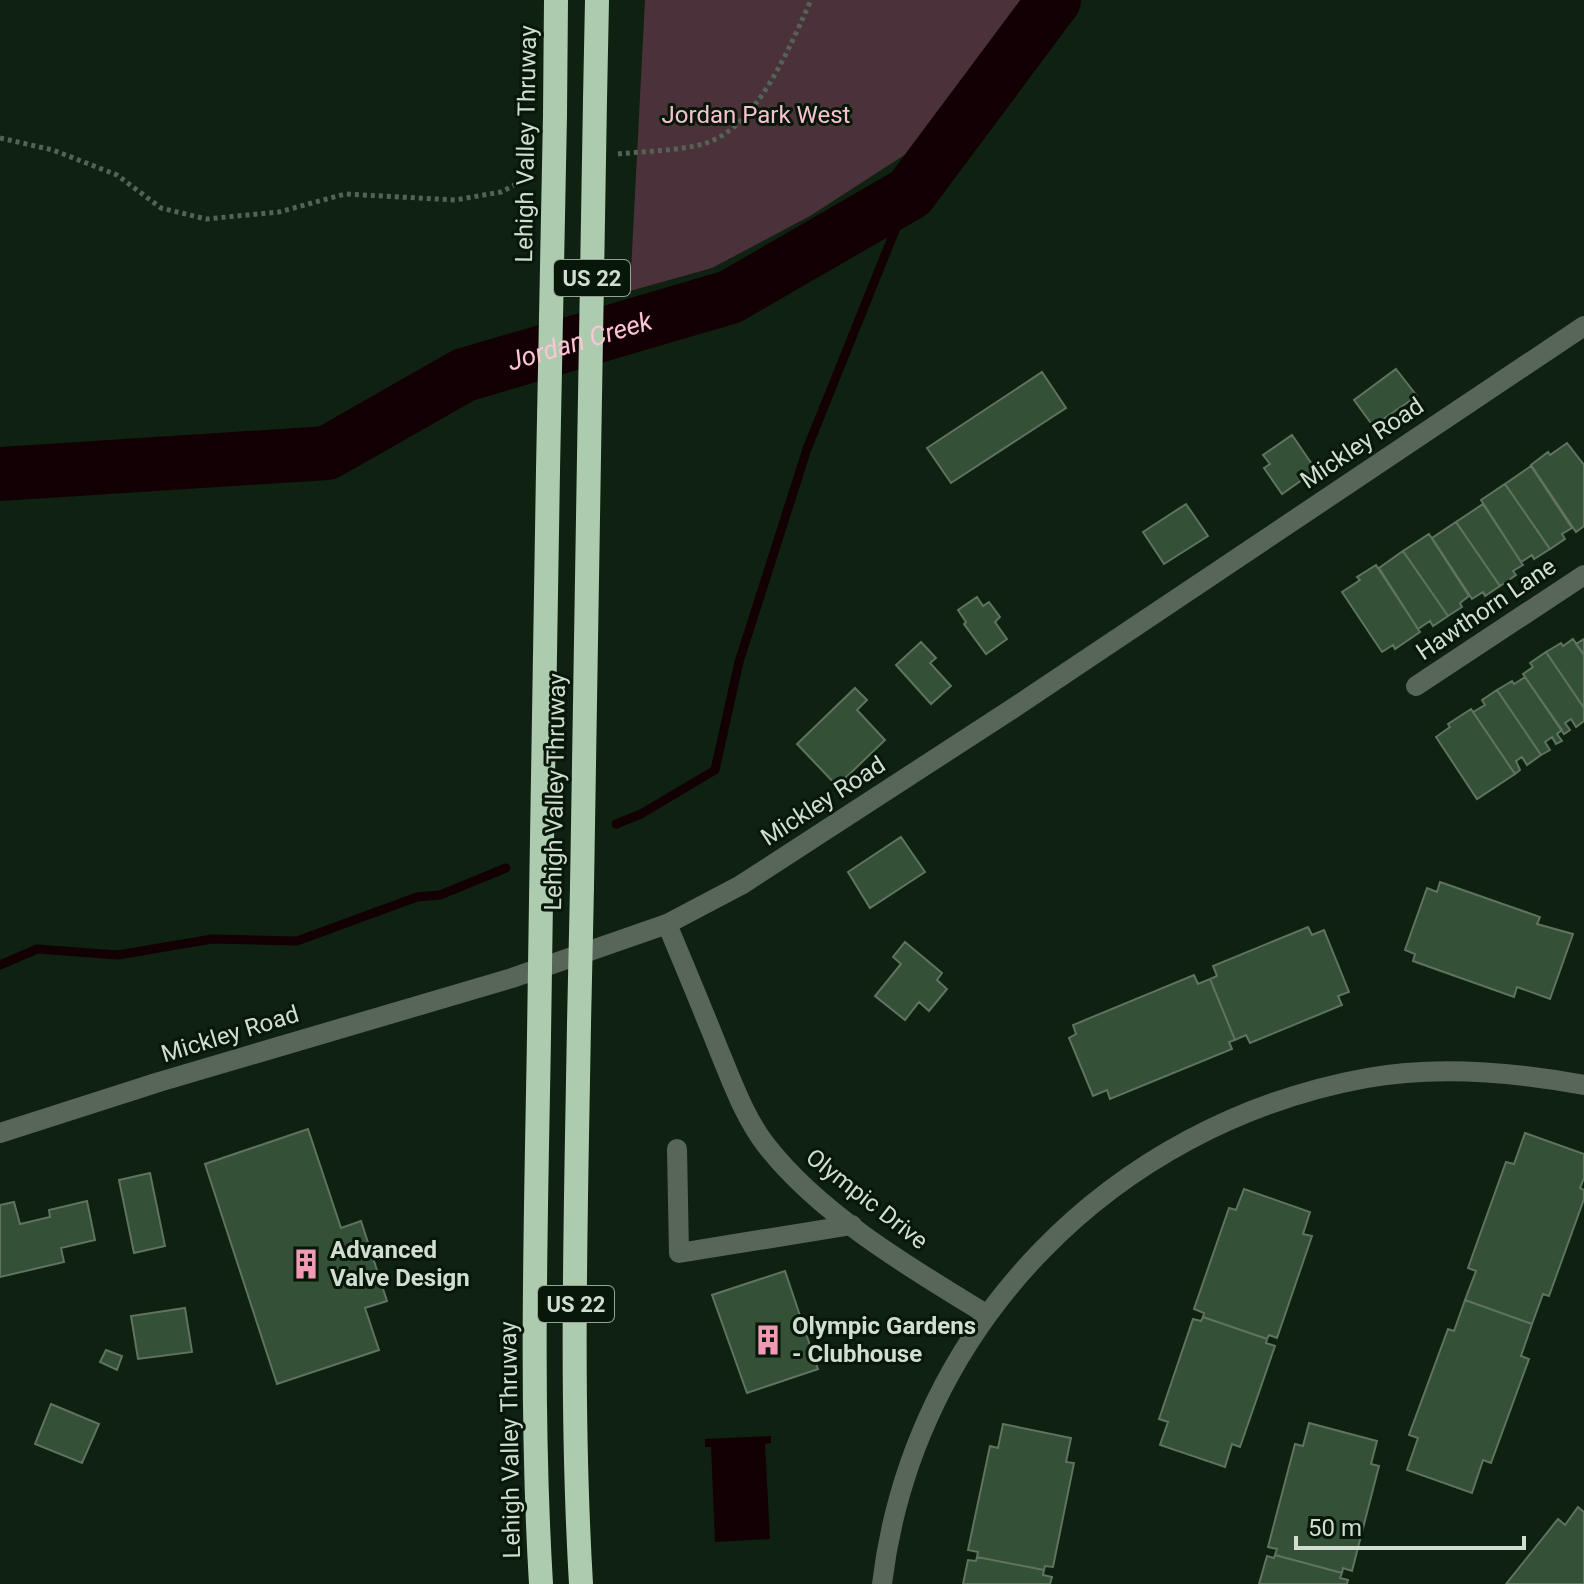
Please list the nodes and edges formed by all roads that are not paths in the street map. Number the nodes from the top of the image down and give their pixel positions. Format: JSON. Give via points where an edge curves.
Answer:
{"nodes":[{"id":1,"x":556,"y":0,"type":"edge"},
{"id":2,"x":597,"y":0,"type":"edge"},
{"id":3,"x":1584,"y":326,"type":"edge"},
{"id":4,"x":1584,"y":575,"type":"edge"},
{"id":5,"x":1416,"y":686,"type":"dead end"},
{"id":6,"x":667,"y":924,"type":"junction"},
{"id":7,"x":1584,"y":1085,"type":"edge"},
{"id":8,"x":0,"y":1133,"type":"edge"},
{"id":9,"x":677,"y":1149,"type":"dead end"},
{"id":10,"x":852,"y":1225,"type":"junction"},
{"id":11,"x":986,"y":1314,"type":"junction"},
{"id":12,"x":541,"y":1584,"type":"edge"},
{"id":13,"x":581,"y":1584,"type":"edge"},
{"id":14,"x":882,"y":1584,"type":"edge"}],
"edges":[{"from":1,"to":12,"type":"highway","name":"Lehigh Valley Thruway","number":"US 22","bridge":true,"via":[[539,1036],[536,1393]]},
{"from":2,"to":13,"type":"highway","name":"Lehigh Valley Thruway","number":"US 22","bridge":true,"via":[[576,1285]]},
{"from":3,"to":6,"type":"street","name":"Mickley Road","via":[[1012,709],[741,885]]},
{"from":4,"to":5,"type":"street","name":"Hawthorn Lane"},
{"from":6,"to":8,"type":"street","name":"Mickley Road","via":[[512,978]]},
{"from":6,"to":10,"type":"street","name":"Olympic Drive","via":[[742,1104],[764,1143],[793,1177]]},
{"from":7,"to":11,"type":"street","via":[[1480,1072],[1411,1072],[1308,1091],[1250,1111],[1194,1136],[1093,1202],[1036,1254]]},
{"from":9,"to":10,"type":"street","via":[[679,1253]]},
{"from":10,"to":11,"type":"street","name":"Olympic Drive"},
{"from":11,"to":14,"type":"street","via":[[926,1420],[902,1486]]}]}
